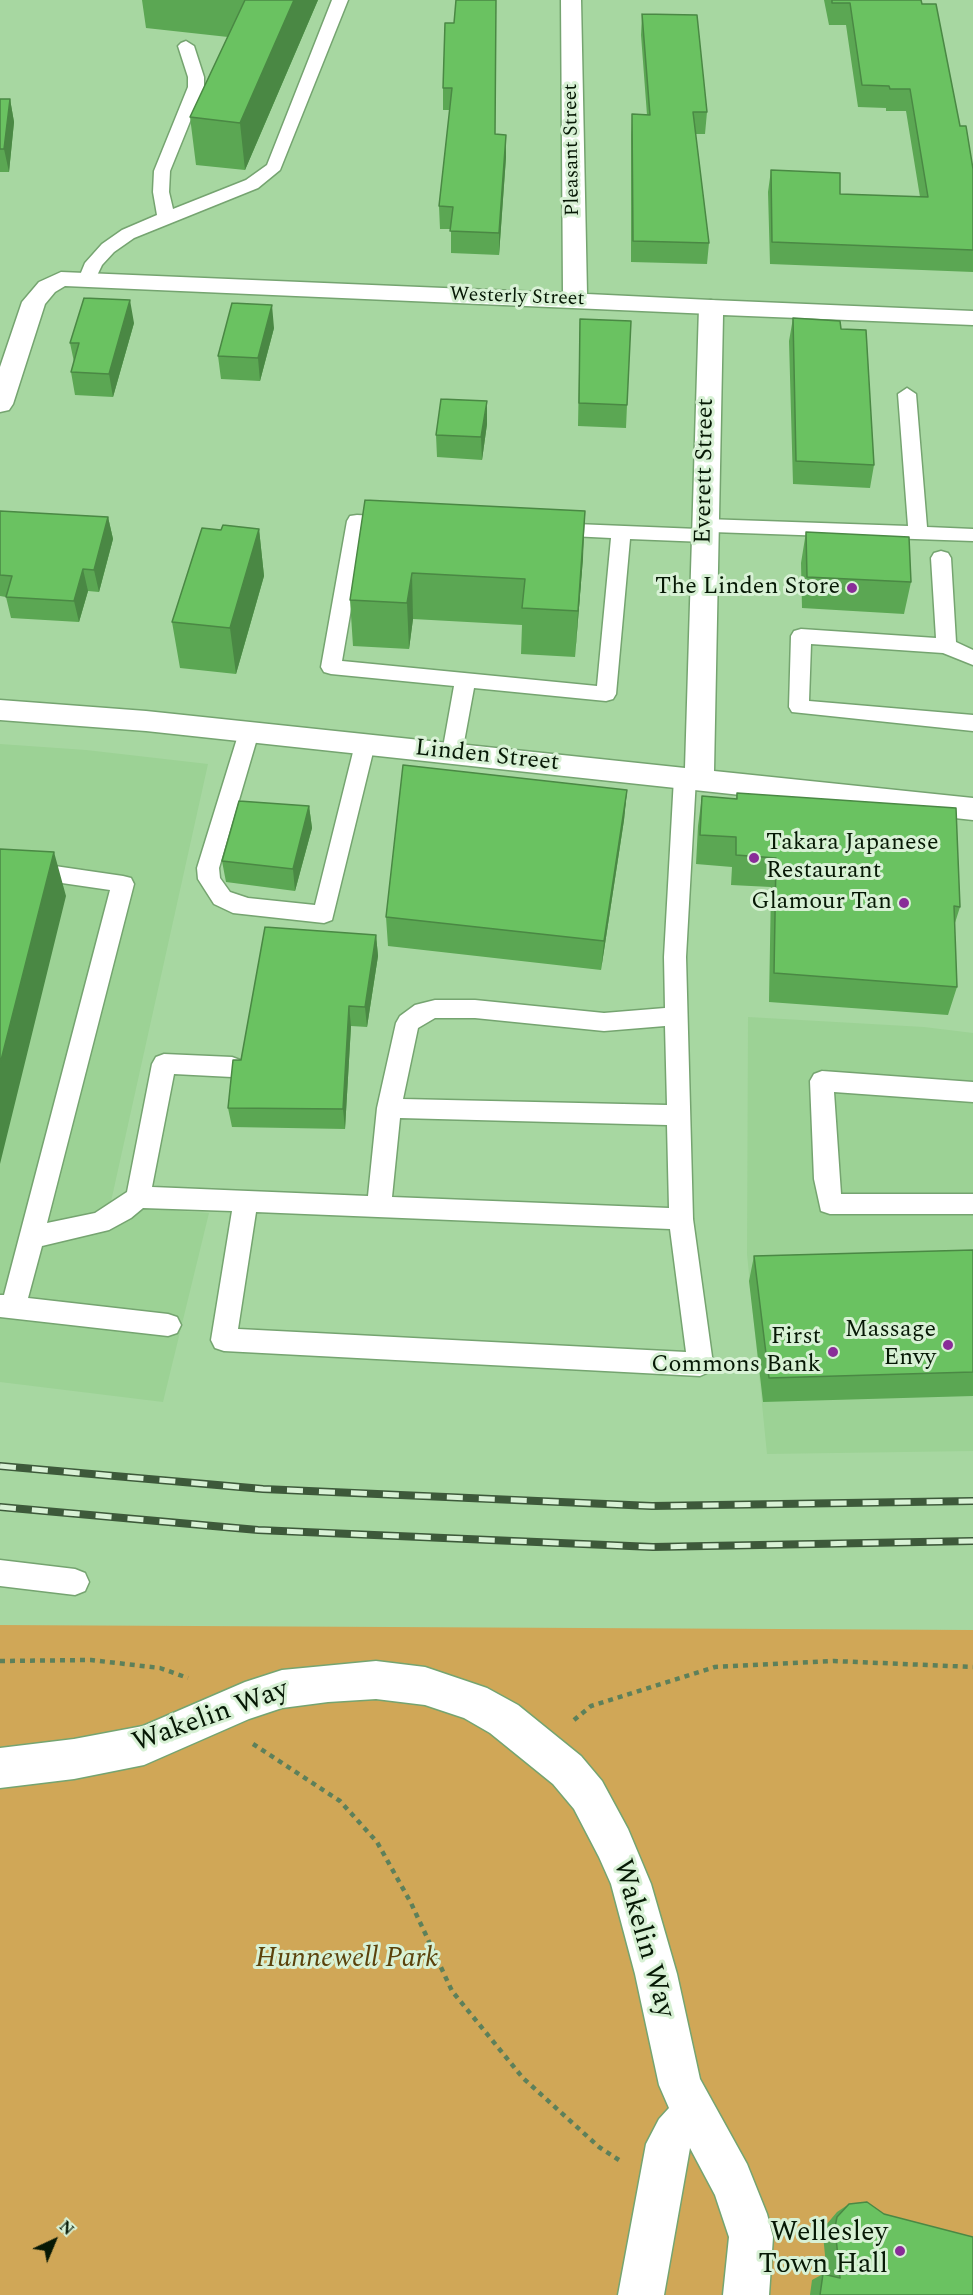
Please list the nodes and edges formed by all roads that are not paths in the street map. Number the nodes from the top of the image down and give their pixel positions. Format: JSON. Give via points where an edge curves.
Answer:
{"nodes":[{"id":1,"x":340,"y":0,"type":"edge"},
{"id":2,"x":571,"y":0,"type":"edge"},
{"id":3,"x":186,"y":46,"type":"dead end"},
{"id":4,"x":166,"y":217,"type":"junction"},
{"id":5,"x":87,"y":280,"type":"junction"},
{"id":6,"x":575,"y":301,"type":"junction"},
{"id":7,"x":711,"y":307,"type":"junction"},
{"id":8,"x":973,"y":318,"type":"edge"},
{"id":9,"x":907,"y":394,"type":"dead end"},
{"id":10,"x":0,"y":404,"type":"edge"},
{"id":11,"x":417,"y":524,"type":"edge"},
{"id":12,"x":537,"y":529,"type":"edge"},
{"id":13,"x":705,"y":531,"type":"junction"},
{"id":14,"x":621,"y":532,"type":"junction"},
{"id":15,"x":918,"y":533,"type":"junction"},
{"id":16,"x":973,"y":535,"type":"edge"},
{"id":17,"x":941,"y":558,"type":"dead end"},
{"id":18,"x":946,"y":646,"type":"junction"},
{"id":19,"x":973,"y":658,"type":"edge"},
{"id":20,"x":465,"y":680,"type":"junction"},
{"id":21,"x":0,"y":710,"type":"edge"},
{"id":22,"x":973,"y":723,"type":"edge"},
{"id":23,"x":249,"y":732,"type":"junction"},
{"id":24,"x":365,"y":744,"type":"junction"},
{"id":25,"x":452,"y":753,"type":"junction"},
{"id":26,"x":692,"y":779,"type":"junction"},
{"id":27,"x":973,"y":809,"type":"edge"},
{"id":28,"x":0,"y":866,"type":"edge"},
{"id":29,"x":676,"y":1016,"type":"junction"},
{"id":30,"x":232,"y":1067,"type":"edge"},
{"id":31,"x":973,"y":1092,"type":"edge"},
{"id":32,"x":389,"y":1108,"type":"junction"},
{"id":33,"x":679,"y":1115,"type":"junction"},
{"id":34,"x":138,"y":1197,"type":"junction"},
{"id":35,"x":246,"y":1201,"type":"junction"},
{"id":36,"x":973,"y":1204,"type":"edge"},
{"id":37,"x":379,"y":1206,"type":"junction"},
{"id":38,"x":681,"y":1219,"type":"junction"},
{"id":39,"x":32,"y":1237,"type":"junction"},
{"id":40,"x":6,"y":1307,"type":"edge"},
{"id":41,"x":168,"y":1325,"type":"dead end"},
{"id":42,"x":0,"y":1573,"type":"edge"},
{"id":43,"x":75,"y":1582,"type":"dead end"},
{"id":44,"x":0,"y":1767,"type":"edge"},
{"id":45,"x":694,"y":2114,"type":"junction"},
{"id":46,"x":641,"y":2295,"type":"edge"},
{"id":47,"x":746,"y":2295,"type":"edge"}],
"edges":[{"from":1,"to":4,"type":"lane","via":[[274,167],[252,184]]},
{"from":2,"to":6,"type":"street","name":"Pleasant Street"},
{"from":3,"to":4,"type":"lane","via":[[196,87],[162,171]]},
{"from":4,"to":5,"type":"lane","via":[[108,248],[94,263]]},
{"from":5,"to":6,"type":"street","name":"Westerly Street"},
{"from":5,"to":10,"type":"street","name":"Westerly Street","via":[[61,279],[34,302]]},
{"from":6,"to":7,"type":"street","name":"Westerly Street"},
{"from":7,"to":8,"type":"street","name":"Westerly Street"},
{"from":7,"to":13,"type":"street","name":"Everett Street"},
{"from":9,"to":15,"type":"lane"},
{"from":11,"to":20,"type":"lane","via":[[357,521],[331,667]]},
{"from":12,"to":14,"type":"lane"},
{"from":13,"to":14,"type":"lane"},
{"from":13,"to":15,"type":"lane"},
{"from":13,"to":26,"type":"street","name":"Everett Street"},
{"from":14,"to":20,"type":"lane","via":[[606,694]]},
{"from":15,"to":16,"type":"lane"},
{"from":17,"to":18,"type":"lane"},
{"from":18,"to":19,"type":"lane"},
{"from":18,"to":22,"type":"lane","via":[[801,636],[799,707]]},
{"from":20,"to":25,"type":"lane"},
{"from":21,"to":23,"type":"street","name":"Linden Street"},
{"from":23,"to":24,"type":"street","name":"Linden Street"},
{"from":23,"to":24,"type":"lane","via":[[208,868],[208,879],[222,898],[248,907],[324,914]]},
{"from":24,"to":25,"type":"street","name":"Linden Street"},
{"from":25,"to":26,"type":"street","name":"Linden Street"},
{"from":26,"to":27,"type":"street","name":"Linden Street"},
{"from":26,"to":29,"type":"lane","via":[[675,920]]},
{"from":28,"to":39,"type":"lane","via":[[123,884]]},
{"from":29,"to":32,"type":"lane","via":[[604,1022],[475,1009],[423,1012],[408,1023]]},
{"from":29,"to":33,"type":"lane"},
{"from":30,"to":34,"type":"lane","via":[[164,1064]]},
{"from":31,"to":36,"type":"lane","via":[[822,1081],[830,1204]]},
{"from":32,"to":33,"type":"lane"},
{"from":32,"to":37,"type":"lane"},
{"from":33,"to":38,"type":"lane"},
{"from":34,"to":35,"type":"lane"},
{"from":34,"to":39,"type":"lane","via":[[100,1223]]},
{"from":35,"to":37,"type":"lane"},
{"from":35,"to":38,"type":"lane","via":[[224,1340],[700,1364]]},
{"from":37,"to":38,"type":"lane"},
{"from":39,"to":40,"type":"lane"},
{"from":40,"to":41,"type":"lane"},
{"from":42,"to":43,"type":"lane"},
{"from":44,"to":45,"type":"street","name":"Wakelin Way","via":[[125,1750],[159,1740],[264,1694],[301,1686],[355,1681],[410,1683],[458,1696],[504,1719],[567,1770],[588,1795],[631,1884],[680,2085]]},
{"from":45,"to":46,"type":"street","via":[[668,2145]]},
{"from":45,"to":47,"type":"street","name":"Wakelin Way","via":[[745,2214],[751,2248]]}]}
